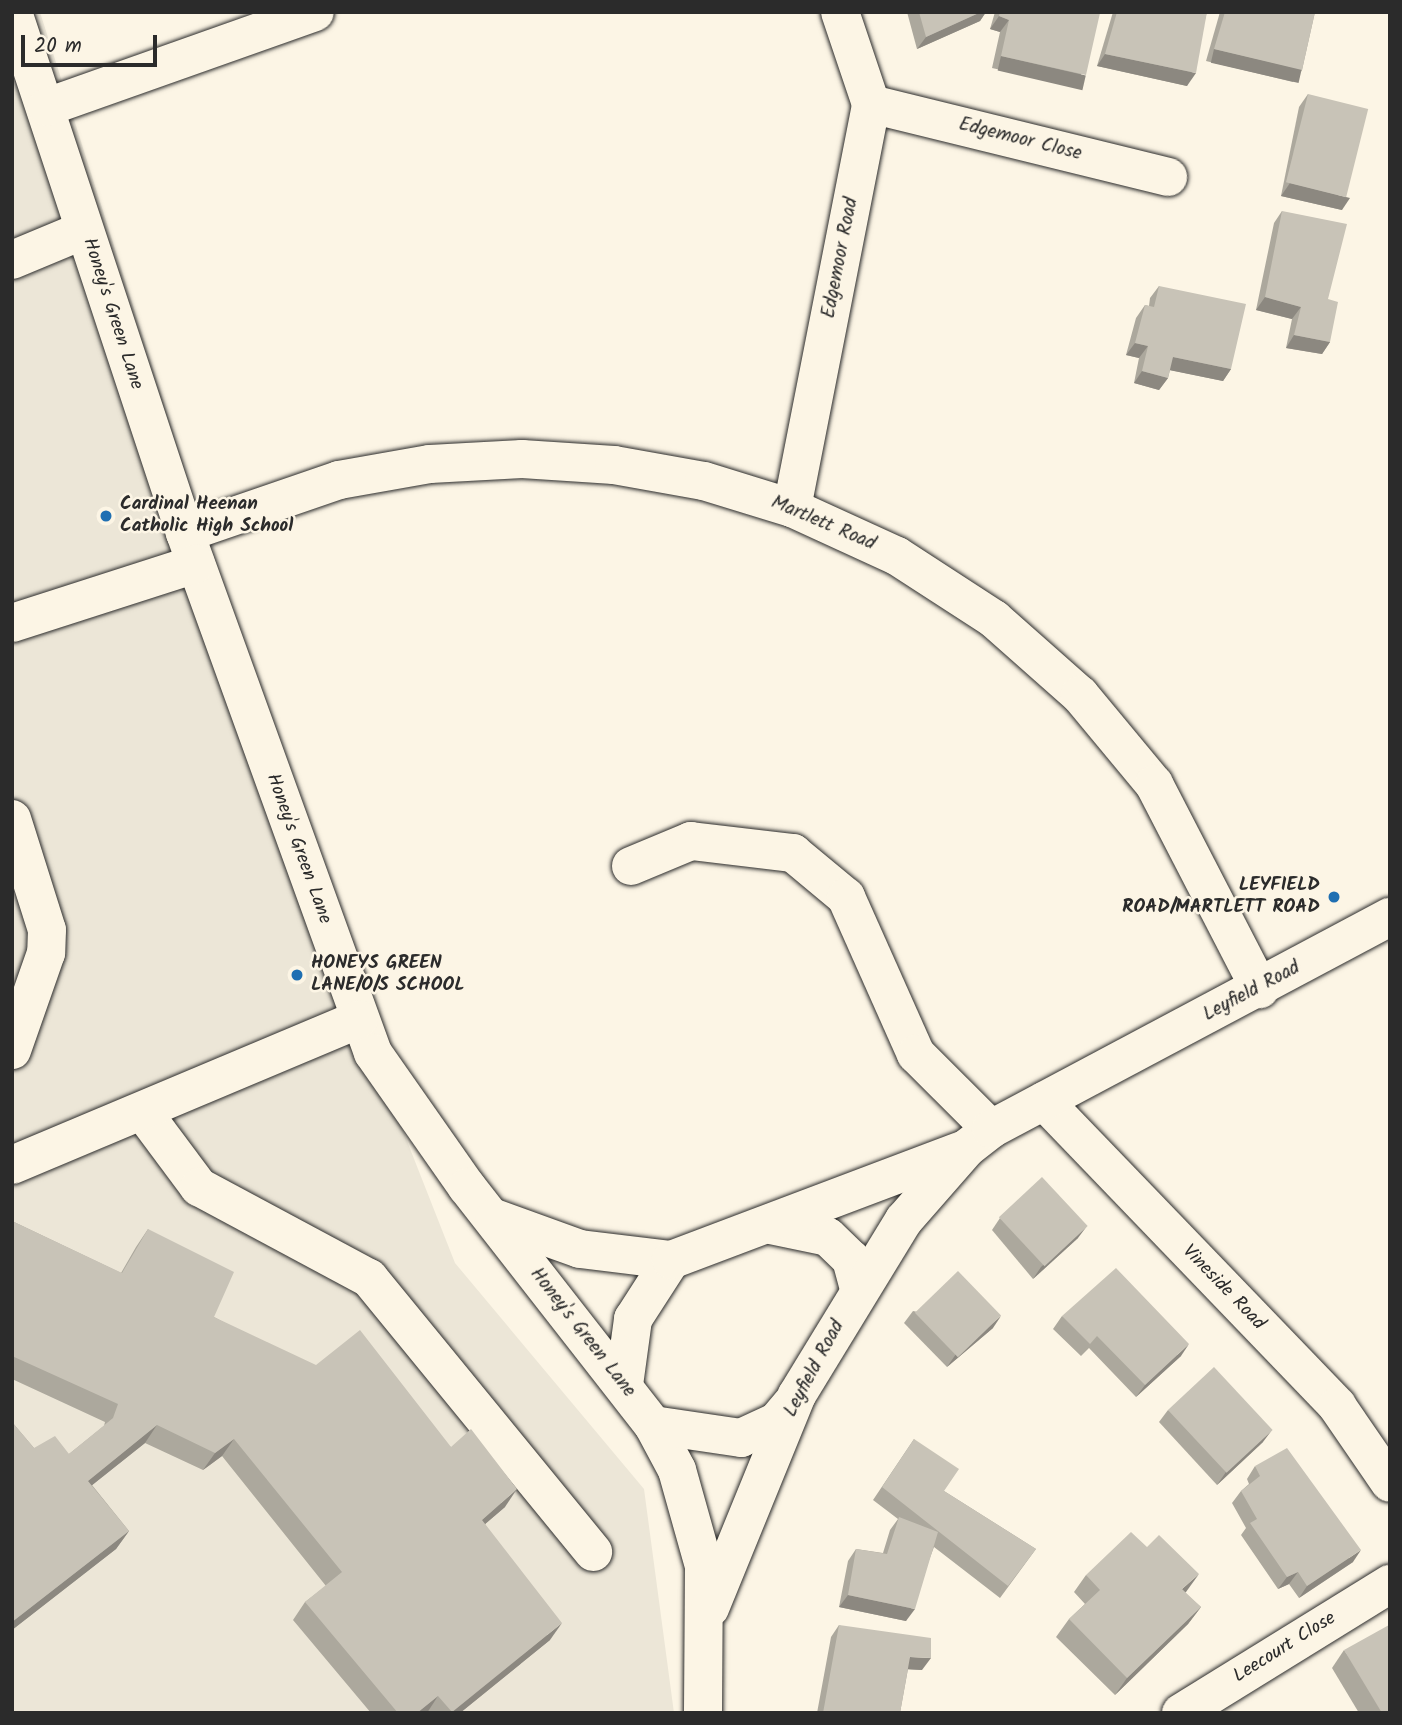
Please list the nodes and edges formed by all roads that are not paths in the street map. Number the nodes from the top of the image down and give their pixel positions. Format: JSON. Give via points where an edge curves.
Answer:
{"nodes":[{"id":1,"x":13,"y":12,"type":"edge"},
{"id":2,"x":315,"y":12,"type":"edge"},
{"id":3,"x":840,"y":12,"type":"edge"},
{"id":4,"x":871,"y":104,"type":"junction"},
{"id":5,"x":47,"y":107,"type":"junction"},
{"id":6,"x":1168,"y":177,"type":"dead end"},
{"id":7,"x":84,"y":230,"type":"junction"},
{"id":8,"x":12,"y":260,"type":"edge"},
{"id":9,"x":792,"y":508,"type":"junction"},
{"id":10,"x":190,"y":548,"type":"junction"},
{"id":11,"x":12,"y":623,"type":"edge"},
{"id":12,"x":12,"y":819,"type":"edge"},
{"id":13,"x":631,"y":866,"type":"dead end"},
{"id":14,"x":1390,"y":917,"type":"edge"},
{"id":15,"x":1260,"y":989,"type":"junction"},
{"id":16,"x":359,"y":1019,"type":"junction"},
{"id":17,"x":12,"y":1050,"type":"edge"},
{"id":18,"x":1044,"y":1101,"type":"junction"},
{"id":19,"x":143,"y":1112,"type":"junction"},
{"id":20,"x":979,"y":1138,"type":"junction"},
{"id":21,"x":12,"y":1165,"type":"edge"},
{"id":22,"x":492,"y":1218,"type":"junction"},
{"id":23,"x":770,"y":1225,"type":"junction"},
{"id":24,"x":671,"y":1260,"type":"junction"},
{"id":25,"x":859,"y":1289,"type":"junction"},
{"id":26,"x":624,"y":1385,"type":"junction"},
{"id":27,"x":797,"y":1395,"type":"junction"},
{"id":28,"x":653,"y":1425,"type":"junction"},
{"id":29,"x":1390,"y":1483,"type":"edge"},
{"id":30,"x":593,"y":1552,"type":"dead end"},
{"id":31,"x":1390,"y":1584,"type":"edge"},
{"id":32,"x":706,"y":1616,"type":"junction"},
{"id":33,"x":703,"y":1713,"type":"edge"},
{"id":34,"x":1181,"y":1713,"type":"edge"}],
"edges":[{"from":1,"to":5,"type":"street","name":"Honey's Green Lane"},
{"from":2,"to":5,"type":"street"},
{"from":3,"to":4,"type":"street","name":"Edgemoor Road"},
{"from":4,"to":6,"type":"street","name":"Edgemoor Close"},
{"from":4,"to":9,"type":"street","name":"Edgemoor Road"},
{"from":5,"to":7,"type":"street","name":"Honey's Green Lane"},
{"from":7,"to":8,"type":"street"},
{"from":7,"to":10,"type":"street","name":"Honey's Green Lane"},
{"from":9,"to":10,"type":"street","name":"Martlett Road","via":[[678,476],[522,459],[430,464],[339,480]]},
{"from":9,"to":15,"type":"street","name":"Martlett Road","via":[[897,556],[962,598],[1080,695],[1154,785]]},
{"from":10,"to":11,"type":"street","name":"Martlett Road"},
{"from":10,"to":16,"type":"street","name":"Honey's Green Lane"},
{"from":12,"to":17,"type":"street","via":[[47,930],[46,953]]},
{"from":13,"to":20,"type":"street","via":[[691,841],[793,853],[846,897],[916,1054]]},
{"from":14,"to":15,"type":"street","name":"Leyfield Road"},
{"from":15,"to":18,"type":"street","name":"Leyfield Road"},
{"from":16,"to":19,"type":"street"},
{"from":16,"to":22,"type":"street","name":"Honey's Green Lane","via":[[382,1070]]},
{"from":18,"to":20,"type":"street","name":"Leyfield Road"},
{"from":18,"to":29,"type":"street","name":"Vineside Road","via":[[1337,1406]]},
{"from":19,"to":21,"type":"street"},
{"from":19,"to":30,"type":"street","via":[[199,1187],[369,1278]]},
{"from":20,"to":23,"type":"street","name":"Leyfield Road"},
{"from":20,"to":25,"type":"street","name":"Leyfield Road","via":[[904,1220]]},
{"from":22,"to":24,"type":"street","via":[[580,1249]]},
{"from":22,"to":26,"type":"street","name":"Honey's Green Lane"},
{"from":23,"to":24,"type":"street","name":"Leyfield Road"},
{"from":23,"to":25,"type":"street","via":[[828,1237],[851,1259]]},
{"from":24,"to":26,"type":"street","via":[[633,1319]]},
{"from":25,"to":27,"type":"street","name":"Leyfield Road"},
{"from":26,"to":28,"type":"street","name":"Honey's Green Lane"},
{"from":27,"to":28,"type":"street","via":[[777,1421],[741,1438]]},
{"from":27,"to":32,"type":"street","name":"Leyfield Road"},
{"from":28,"to":32,"type":"street","name":"Honey's Green Lane","via":[[694,1517]]},
{"from":31,"to":34,"type":"street","name":"Leecourt Close"},
{"from":32,"to":33,"type":"street"}]}
